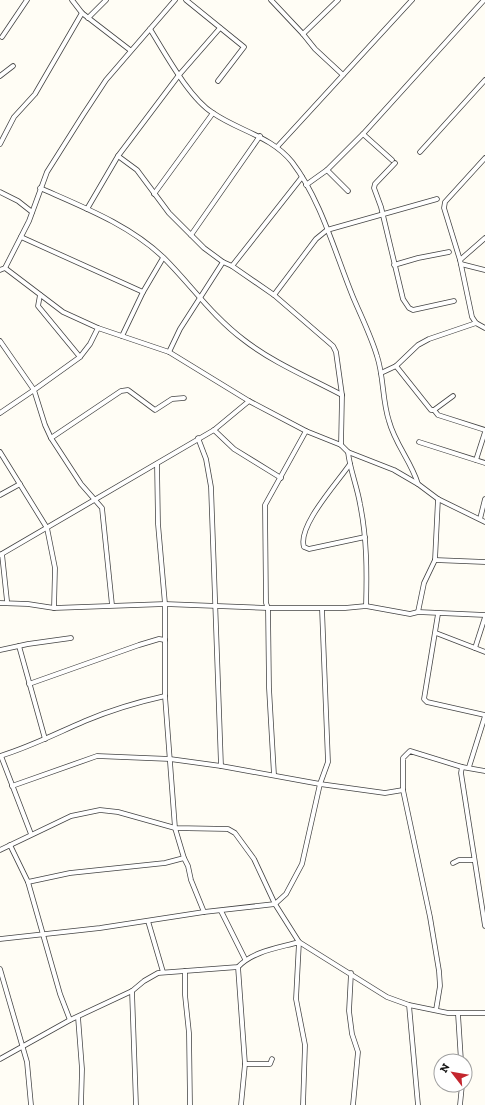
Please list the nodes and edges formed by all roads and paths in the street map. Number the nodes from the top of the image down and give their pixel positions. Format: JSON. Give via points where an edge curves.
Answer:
{"nodes":[{"id":1,"x":27,"y":0,"type":"edge"},
{"id":2,"x":72,"y":0,"type":"edge"},
{"id":3,"x":106,"y":0,"type":"edge"},
{"id":4,"x":176,"y":0,"type":"edge"},
{"id":5,"x":186,"y":0,"type":"edge"},
{"id":6,"x":271,"y":0,"type":"edge"},
{"id":7,"x":338,"y":0,"type":"edge"},
{"id":8,"x":412,"y":0,"type":"edge"},
{"id":9,"x":484,"y":0,"type":"edge"},
{"id":10,"x":277,"y":2,"type":"edge"},
{"id":11,"x":82,"y":13,"type":"junction"},
{"id":12,"x":88,"y":18,"type":"junction"},
{"id":13,"x":220,"y":28,"type":"junction"},
{"id":14,"x":150,"y":29,"type":"junction"},
{"id":15,"x":303,"y":34,"type":"junction"},
{"id":16,"x":2,"y":37,"type":"dead end"},
{"id":17,"x":130,"y":50,"type":"junction"},
{"id":18,"x":13,"y":66,"type":"dead end"},
{"id":19,"x":178,"y":75,"type":"junction"},
{"id":20,"x":343,"y":75,"type":"junction"},
{"id":21,"x":0,"y":76,"type":"edge"},
{"id":22,"x":485,"y":80,"type":"edge"},
{"id":23,"x":218,"y":81,"type":"dead end"},
{"id":24,"x":213,"y":113,"type":"junction"},
{"id":25,"x":364,"y":134,"type":"junction"},
{"id":26,"x":260,"y":136,"type":"junction"},
{"id":27,"x":0,"y":144,"type":"edge"},
{"id":28,"x":277,"y":147,"type":"junction"},
{"id":29,"x":420,"y":152,"type":"dead end"},
{"id":30,"x":118,"y":156,"type":"junction"},
{"id":31,"x":485,"y":158,"type":"edge"},
{"id":32,"x":328,"y":170,"type":"junction"},
{"id":33,"x":302,"y":177,"type":"junction"},
{"id":34,"x":306,"y":185,"type":"junction"},
{"id":35,"x":40,"y":188,"type":"junction"},
{"id":36,"x":348,"y":190,"type":"dead end"},
{"id":37,"x":0,"y":192,"type":"edge"},
{"id":38,"x":154,"y":194,"type":"junction"},
{"id":39,"x":437,"y":199,"type":"dead end"},
{"id":40,"x":87,"y":209,"type":"junction"},
{"id":41,"x":32,"y":212,"type":"junction"},
{"id":42,"x":382,"y":214,"type":"junction"},
{"id":43,"x":327,"y":230,"type":"junction"},
{"id":44,"x":191,"y":235,"type":"junction"},
{"id":45,"x":21,"y":236,"type":"junction"},
{"id":46,"x":485,"y":238,"type":"edge"},
{"id":47,"x":449,"y":252,"type":"dead end"},
{"id":48,"x":163,"y":258,"type":"junction"},
{"id":49,"x":223,"y":262,"type":"junction"},
{"id":50,"x":461,"y":262,"type":"junction"},
{"id":51,"x":394,"y":265,"type":"junction"},
{"id":52,"x":232,"y":266,"type":"junction"},
{"id":53,"x":5,"y":268,"type":"junction"},
{"id":54,"x":0,"y":270,"type":"edge"},
{"id":55,"x":485,"y":270,"type":"edge"},
{"id":56,"x":143,"y":292,"type":"junction"},
{"id":57,"x":40,"y":295,"type":"junction"},
{"id":58,"x":274,"y":295,"type":"junction"},
{"id":59,"x":200,"y":297,"type":"junction"},
{"id":60,"x":454,"y":301,"type":"dead end"},
{"id":61,"x":476,"y":323,"type":"junction"},
{"id":62,"x":98,"y":328,"type":"junction"},
{"id":63,"x":485,"y":328,"type":"edge"},
{"id":64,"x":122,"y":336,"type":"junction"},
{"id":65,"x":0,"y":341,"type":"edge"},
{"id":66,"x":169,"y":352,"type":"junction"},
{"id":67,"x":80,"y":357,"type":"junction"},
{"id":68,"x":396,"y":366,"type":"junction"},
{"id":69,"x":381,"y":372,"type":"junction"},
{"id":70,"x":34,"y":390,"type":"junction"},
{"id":71,"x":342,"y":395,"type":"junction"},
{"id":72,"x":452,"y":396,"type":"dead end"},
{"id":73,"x":184,"y":398,"type":"dead end"},
{"id":74,"x":249,"y":401,"type":"junction"},
{"id":75,"x":434,"y":410,"type":"junction"},
{"id":76,"x":0,"y":413,"type":"edge"},
{"id":77,"x":214,"y":430,"type":"junction"},
{"id":78,"x":306,"y":431,"type":"junction"},
{"id":79,"x":485,"y":431,"type":"edge"},
{"id":80,"x":51,"y":438,"type":"junction"},
{"id":81,"x":198,"y":438,"type":"junction"},
{"id":82,"x":419,"y":442,"type":"dead end"},
{"id":83,"x":341,"y":445,"type":"junction"},
{"id":84,"x":0,"y":452,"type":"edge"},
{"id":85,"x":348,"y":452,"type":"junction"},
{"id":86,"x":476,"y":460,"type":"junction"},
{"id":87,"x":485,"y":463,"type":"edge"},
{"id":88,"x":158,"y":464,"type":"junction"},
{"id":89,"x":350,"y":464,"type":"junction"},
{"id":90,"x":281,"y":478,"type":"junction"},
{"id":91,"x":20,"y":484,"type":"junction"},
{"id":92,"x":418,"y":484,"type":"junction"},
{"id":93,"x":0,"y":494,"type":"edge"},
{"id":94,"x":95,"y":498,"type":"junction"},
{"id":95,"x":438,"y":499,"type":"junction"},
{"id":96,"x":485,"y":499,"type":"edge"},
{"id":97,"x":480,"y":519,"type":"junction"},
{"id":98,"x":485,"y":522,"type":"edge"},
{"id":99,"x":47,"y":528,"type":"junction"},
{"id":100,"x":365,"y":537,"type":"junction"},
{"id":101,"x":1,"y":554,"type":"edge"},
{"id":102,"x":435,"y":560,"type":"junction"},
{"id":103,"x":485,"y":562,"type":"edge"},
{"id":104,"x":0,"y":602,"type":"edge"},
{"id":105,"x":7,"y":602,"type":"junction"},
{"id":106,"x":165,"y":604,"type":"junction"},
{"id":107,"x":112,"y":605,"type":"junction"},
{"id":108,"x":215,"y":605,"type":"junction"},
{"id":109,"x":366,"y":606,"type":"junction"},
{"id":110,"x":54,"y":608,"type":"junction"},
{"id":111,"x":268,"y":608,"type":"junction"},
{"id":112,"x":322,"y":608,"type":"junction"},
{"id":113,"x":418,"y":612,"type":"junction"},
{"id":114,"x":438,"y":614,"type":"junction"},
{"id":115,"x":485,"y":616,"type":"edge"},
{"id":116,"x":436,"y":633,"type":"junction"},
{"id":117,"x":71,"y":638,"type":"dead end"},
{"id":118,"x":165,"y":640,"type":"junction"},
{"id":119,"x":19,"y":646,"type":"junction"},
{"id":120,"x":474,"y":648,"type":"junction"},
{"id":121,"x":0,"y":650,"type":"edge"},
{"id":122,"x":485,"y":652,"type":"edge"},
{"id":123,"x":29,"y":684,"type":"junction"},
{"id":124,"x":165,"y":696,"type":"junction"},
{"id":125,"x":485,"y":716,"type":"edge"},
{"id":126,"x":45,"y":739,"type":"junction"},
{"id":127,"x":0,"y":756,"type":"edge"},
{"id":128,"x":170,"y":760,"type":"junction"},
{"id":129,"x":221,"y":766,"type":"junction"},
{"id":130,"x":462,"y":767,"type":"junction"},
{"id":131,"x":469,"y":767,"type":"junction"},
{"id":132,"x":485,"y":771,"type":"edge"},
{"id":133,"x":274,"y":775,"type":"junction"},
{"id":134,"x":320,"y":784,"type":"junction"},
{"id":135,"x":12,"y":786,"type":"junction"},
{"id":136,"x":403,"y":790,"type":"junction"},
{"id":137,"x":175,"y":828,"type":"junction"},
{"id":138,"x":31,"y":834,"type":"junction"},
{"id":139,"x":10,"y":845,"type":"junction"},
{"id":140,"x":0,"y":850,"type":"edge"},
{"id":141,"x":184,"y":858,"type":"junction"},
{"id":142,"x":474,"y":860,"type":"junction"},
{"id":143,"x":453,"y":863,"type":"dead end"},
{"id":144,"x":28,"y":882,"type":"junction"},
{"id":145,"x":275,"y":904,"type":"junction"},
{"id":146,"x":221,"y":911,"type":"junction"},
{"id":147,"x":204,"y":912,"type":"junction"},
{"id":148,"x":148,"y":921,"type":"junction"},
{"id":149,"x":485,"y":926,"type":"edge"},
{"id":150,"x":44,"y":934,"type":"junction"},
{"id":151,"x":0,"y":939,"type":"edge"},
{"id":152,"x":299,"y":942,"type":"junction"},
{"id":153,"x":246,"y":960,"type":"junction"},
{"id":154,"x":238,"y":967,"type":"junction"},
{"id":155,"x":0,"y":969,"type":"edge"},
{"id":156,"x":185,"y":971,"type":"junction"},
{"id":157,"x":163,"y":972,"type":"junction"},
{"id":158,"x":351,"y":973,"type":"junction"},
{"id":159,"x":132,"y":991,"type":"junction"},
{"id":160,"x":409,"y":1005,"type":"junction"},
{"id":161,"x":436,"y":1010,"type":"junction"},
{"id":162,"x":485,"y":1013,"type":"edge"},
{"id":163,"x":458,"y":1014,"type":"junction"},
{"id":164,"x":78,"y":1017,"type":"junction"},
{"id":165,"x":70,"y":1020,"type":"junction"},
{"id":166,"x":23,"y":1047,"type":"junction"},
{"id":167,"x":460,"y":1053,"type":"edge"},
{"id":168,"x":0,"y":1059,"type":"edge"},
{"id":169,"x":272,"y":1059,"type":"dead end"},
{"id":170,"x":245,"y":1064,"type":"junction"},
{"id":171,"x":461,"y":1093,"type":"edge"},
{"id":172,"x":31,"y":1105,"type":"edge"},
{"id":173,"x":81,"y":1105,"type":"edge"},
{"id":174,"x":136,"y":1105,"type":"edge"},
{"id":175,"x":190,"y":1105,"type":"edge"},
{"id":176,"x":241,"y":1105,"type":"edge"},
{"id":177,"x":302,"y":1105,"type":"edge"},
{"id":178,"x":353,"y":1105,"type":"edge"},
{"id":179,"x":418,"y":1105,"type":"edge"},
{"id":180,"x":460,"y":1105,"type":"edge"}],
"edges":[{"from":1,"to":16,"type":"street"},
{"from":2,"to":11,"type":"street"},
{"from":3,"to":12,"type":"street"},
{"from":4,"to":14,"type":"street"},
{"from":5,"to":13,"type":"street"},
{"from":6,"to":10,"type":"street"},
{"from":7,"to":15,"type":"street"},
{"from":8,"to":20,"type":"street"},
{"from":9,"to":25,"type":"street"},
{"from":10,"to":15,"type":"street"},
{"from":11,"to":12,"type":"street"},
{"from":11,"to":27,"type":"street","via":[[35,94],[14,117]]},
{"from":12,"to":17,"type":"street"},
{"from":13,"to":19,"type":"street"},
{"from":13,"to":23,"type":"street","via":[[244,47]]},
{"from":14,"to":17,"type":"street"},
{"from":14,"to":19,"type":"street"},
{"from":15,"to":20,"type":"street"},
{"from":17,"to":35,"type":"street","via":[[106,80],[47,172]]},
{"from":18,"to":21,"type":"street"},
{"from":19,"to":24,"type":"street"},
{"from":19,"to":30,"type":"street"},
{"from":20,"to":28,"type":"street"},
{"from":22,"to":29,"type":"street"},
{"from":24,"to":26,"type":"street"},
{"from":24,"to":38,"type":"street"},
{"from":25,"to":32,"type":"street"},
{"from":25,"to":42,"type":"street","via":[[394,161],[374,186]]},
{"from":26,"to":28,"type":"street"},
{"from":26,"to":44,"type":"street"},
{"from":28,"to":33,"type":"street"},
{"from":30,"to":38,"type":"street","via":[[137,170]]},
{"from":30,"to":40,"type":"street"},
{"from":31,"to":50,"type":"street","via":[[444,205]]},
{"from":32,"to":34,"type":"street"},
{"from":32,"to":36,"type":"street"},
{"from":33,"to":34,"type":"street"},
{"from":33,"to":52,"type":"street"},
{"from":34,"to":43,"type":"street"},
{"from":35,"to":40,"type":"street"},
{"from":35,"to":41,"type":"street"},
{"from":37,"to":41,"type":"street"},
{"from":38,"to":44,"type":"street","via":[[168,213]]},
{"from":39,"to":42,"type":"street"},
{"from":40,"to":48,"type":"street","via":[[125,228],[146,242]]},
{"from":41,"to":45,"type":"street"},
{"from":42,"to":43,"type":"street"},
{"from":42,"to":51,"type":"street"},
{"from":43,"to":58,"type":"street","via":[[316,239]]},
{"from":43,"to":69,"type":"street","via":[[377,355]]},
{"from":44,"to":49,"type":"street"},
{"from":45,"to":53,"type":"street"},
{"from":45,"to":56,"type":"street"},
{"from":46,"to":50,"type":"street"},
{"from":47,"to":51,"type":"street"},
{"from":48,"to":56,"type":"street"},
{"from":48,"to":59,"type":"street"},
{"from":49,"to":52,"type":"street"},
{"from":49,"to":59,"type":"street"},
{"from":50,"to":55,"type":"street"},
{"from":50,"to":61,"type":"street","via":[[472,317]]},
{"from":51,"to":60,"type":"street","via":[[403,299],[409,308],[418,310]]},
{"from":52,"to":58,"type":"street"},
{"from":53,"to":54,"type":"street"},
{"from":53,"to":57,"type":"street"},
{"from":56,"to":64,"type":"street"},
{"from":57,"to":62,"type":"street","via":[[63,312]]},
{"from":57,"to":67,"type":"street","via":[[38,306]]},
{"from":58,"to":71,"type":"street","via":[[333,346]]},
{"from":59,"to":66,"type":"street"},
{"from":59,"to":71,"type":"street","via":[[245,341]]},
{"from":61,"to":63,"type":"street"},
{"from":61,"to":68,"type":"street","via":[[429,339]]},
{"from":62,"to":64,"type":"street"},
{"from":62,"to":67,"type":"street"},
{"from":64,"to":66,"type":"street"},
{"from":65,"to":70,"type":"street","via":[[8,349]]},
{"from":66,"to":74,"type":"street"},
{"from":67,"to":70,"type":"street"},
{"from":68,"to":69,"type":"street"},
{"from":68,"to":75,"type":"street","via":[[430,409]]},
{"from":69,"to":92,"type":"street","via":[[389,422],[398,445],[413,467]]},
{"from":70,"to":76,"type":"street"},
{"from":70,"to":80,"type":"street"},
{"from":71,"to":83,"type":"street"},
{"from":72,"to":75,"type":"street"},
{"from":73,"to":80,"type":"street","via":[[172,399],[155,410],[128,390],[121,390]]},
{"from":74,"to":77,"type":"street"},
{"from":74,"to":78,"type":"street"},
{"from":75,"to":79,"type":"street","via":[[438,415]]},
{"from":77,"to":81,"type":"street"},
{"from":77,"to":90,"type":"street","via":[[234,449]]},
{"from":78,"to":83,"type":"street"},
{"from":78,"to":90,"type":"street"},
{"from":79,"to":86,"type":"street"},
{"from":80,"to":94,"type":"street","via":[[81,484]]},
{"from":81,"to":88,"type":"street"},
{"from":81,"to":108,"type":"street","via":[[206,458],[211,487]]},
{"from":82,"to":86,"type":"street"},
{"from":83,"to":85,"type":"street"},
{"from":84,"to":91,"type":"street"},
{"from":85,"to":89,"type":"street"},
{"from":85,"to":92,"type":"street","via":[[394,470]]},
{"from":86,"to":87,"type":"street"},
{"from":88,"to":94,"type":"street"},
{"from":88,"to":106,"type":"street","via":[[158,524]]},
{"from":89,"to":100,"type":"street"},
{"from":89,"to":100,"type":"street","via":[[314,515],[302,542],[308,549]]},
{"from":90,"to":111,"type":"street","via":[[265,505]]},
{"from":91,"to":93,"type":"street"},
{"from":91,"to":99,"type":"street"},
{"from":92,"to":95,"type":"street"},
{"from":94,"to":99,"type":"street"},
{"from":94,"to":107,"type":"street","via":[[102,508]]},
{"from":95,"to":97,"type":"street"},
{"from":95,"to":102,"type":"street"},
{"from":96,"to":97,"type":"street"},
{"from":97,"to":98,"type":"street"},
{"from":99,"to":101,"type":"street"},
{"from":99,"to":110,"type":"street","via":[[55,568]]},
{"from":100,"to":109,"type":"street"},
{"from":101,"to":105,"type":"street"},
{"from":102,"to":103,"type":"street"},
{"from":102,"to":113,"type":"street","via":[[424,583]]},
{"from":104,"to":105,"type":"street"},
{"from":105,"to":110,"type":"street"},
{"from":106,"to":107,"type":"street"},
{"from":106,"to":108,"type":"street"},
{"from":106,"to":118,"type":"street"},
{"from":107,"to":110,"type":"street"},
{"from":108,"to":111,"type":"street"},
{"from":108,"to":129,"type":"street"},
{"from":109,"to":112,"type":"street"},
{"from":109,"to":113,"type":"street","via":[[410,614]]},
{"from":111,"to":112,"type":"street"},
{"from":111,"to":133,"type":"street"},
{"from":112,"to":134,"type":"street","via":[[328,762]]},
{"from":113,"to":114,"type":"street"},
{"from":114,"to":115,"type":"street"},
{"from":114,"to":116,"type":"street"},
{"from":115,"to":120,"type":"street"},
{"from":116,"to":120,"type":"street"},
{"from":116,"to":125,"type":"street","via":[[424,698],[427,702]]},
{"from":117,"to":119,"type":"street"},
{"from":118,"to":123,"type":"street","via":[[159,639],[139,645]]},
{"from":118,"to":124,"type":"street"},
{"from":119,"to":121,"type":"street"},
{"from":119,"to":123,"type":"street"},
{"from":120,"to":122,"type":"street"},
{"from":123,"to":126,"type":"street"},
{"from":124,"to":126,"type":"street","via":[[131,704]]},
{"from":124,"to":128,"type":"street"},
{"from":125,"to":131,"type":"street"},
{"from":126,"to":127,"type":"street"},
{"from":127,"to":135,"type":"street"},
{"from":128,"to":129,"type":"street"},
{"from":128,"to":135,"type":"street","via":[[97,756]]},
{"from":128,"to":137,"type":"street"},
{"from":129,"to":133,"type":"street"},
{"from":130,"to":131,"type":"street"},
{"from":130,"to":136,"type":"street","via":[[409,751],[403,758]]},
{"from":130,"to":142,"type":"street"},
{"from":131,"to":132,"type":"street"},
{"from":133,"to":134,"type":"street"},
{"from":134,"to":136,"type":"street","via":[[385,793]]},
{"from":134,"to":145,"type":"street","via":[[302,864],[286,894]]},
{"from":135,"to":138,"type":"street"},
{"from":136,"to":161,"type":"street","via":[[439,971],[440,986]]},
{"from":137,"to":138,"type":"street","via":[[118,812],[100,810],[71,816]]},
{"from":137,"to":141,"type":"street"},
{"from":137,"to":145,"type":"street","via":[[228,829],[235,833],[254,859]]},
{"from":138,"to":139,"type":"street"},
{"from":139,"to":140,"type":"street"},
{"from":139,"to":144,"type":"street"},
{"from":141,"to":144,"type":"street","via":[[165,863],[70,873]]},
{"from":141,"to":147,"type":"street"},
{"from":142,"to":143,"type":"street","via":[[459,860]]},
{"from":142,"to":149,"type":"street"},
{"from":144,"to":150,"type":"street"},
{"from":145,"to":146,"type":"street"},
{"from":145,"to":152,"type":"street"},
{"from":146,"to":147,"type":"street"},
{"from":146,"to":153,"type":"street"},
{"from":147,"to":148,"type":"street"},
{"from":148,"to":150,"type":"street"},
{"from":148,"to":157,"type":"street"},
{"from":150,"to":151,"type":"street"},
{"from":150,"to":165,"type":"street","via":[[60,994]]},
{"from":152,"to":153,"type":"street"},
{"from":152,"to":158,"type":"street"},
{"from":152,"to":177,"type":"street","via":[[296,999],[305,1045]]},
{"from":153,"to":154,"type":"street"},
{"from":154,"to":156,"type":"street"},
{"from":154,"to":170,"type":"street"},
{"from":155,"to":166,"type":"street"},
{"from":156,"to":157,"type":"street"},
{"from":156,"to":175,"type":"street"},
{"from":157,"to":159,"type":"street","via":[[144,981]]},
{"from":158,"to":160,"type":"street","via":[[388,997]]},
{"from":158,"to":178,"type":"street","via":[[349,1011],[352,1034],[358,1052]]},
{"from":159,"to":164,"type":"street"},
{"from":159,"to":174,"type":"street"},
{"from":160,"to":161,"type":"street"},
{"from":160,"to":179,"type":"street"},
{"from":161,"to":163,"type":"street"},
{"from":162,"to":163,"type":"street"},
{"from":163,"to":167,"type":"street"},
{"from":164,"to":165,"type":"street"},
{"from":164,"to":173,"type":"street","via":[[82,1069]]},
{"from":165,"to":166,"type":"street"},
{"from":166,"to":168,"type":"street"},
{"from":166,"to":172,"type":"street"},
{"from":169,"to":170,"type":"street","via":[[270,1064]]},
{"from":170,"to":176,"type":"street"},
{"from":171,"to":180,"type":"street"}]}
